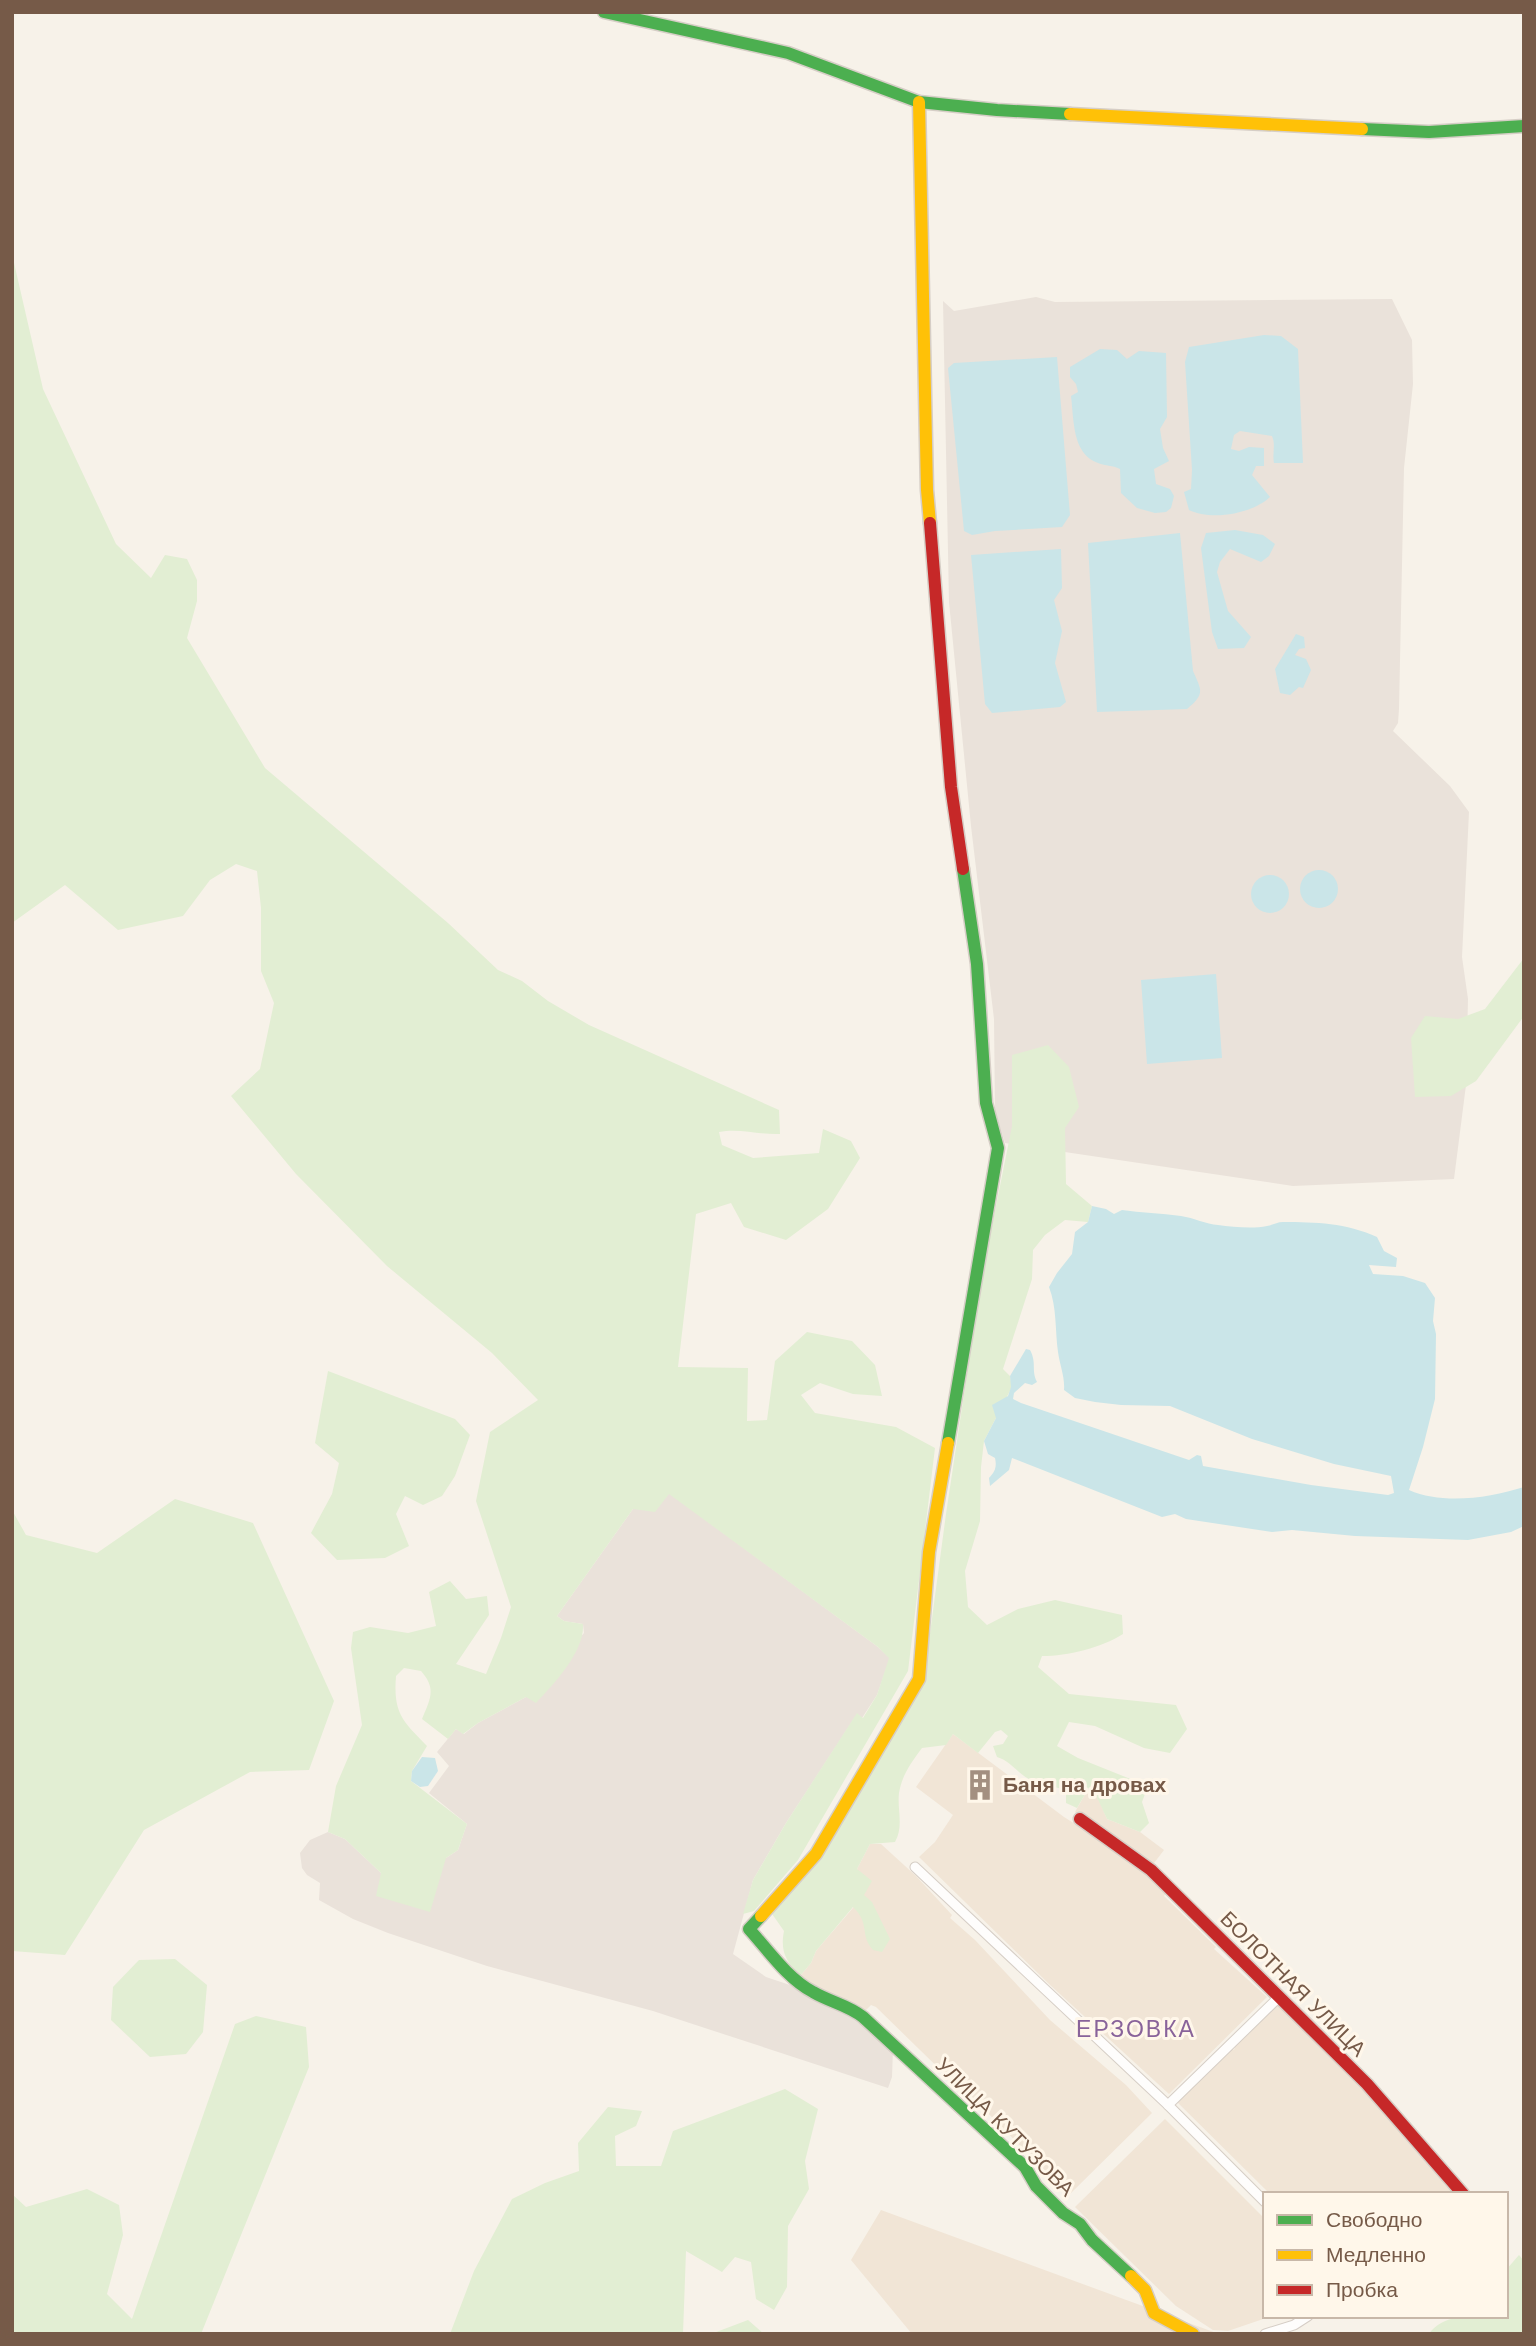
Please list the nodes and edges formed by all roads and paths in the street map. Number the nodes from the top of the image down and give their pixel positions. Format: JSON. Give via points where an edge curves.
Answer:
{"nodes":[{"id":1,"x":604,"y":12,"type":"edge"},
{"id":2,"x":919,"y":102,"type":"junction"},
{"id":3,"x":1524,"y":127,"type":"edge"},
{"id":4,"x":1080,"y":1819,"type":"dead end"},
{"id":5,"x":915,"y":1867,"type":"dead end"},
{"id":6,"x":1278,"y":1998,"type":"junction"},
{"id":7,"x":1168,"y":2105,"type":"junction"},
{"id":8,"x":1461,"y":2192,"type":"edge"},
{"id":9,"x":1263,"y":2200,"type":"edge"},
{"id":10,"x":1296,"y":2329,"type":"edge"},
{"id":11,"x":1193,"y":2334,"type":"edge"},
{"id":12,"x":1265,"y":2334,"type":"edge"}],
"edges":[{"from":1,"to":2,"type":"street","via":[[788,53]]},
{"from":2,"to":3,"type":"street","via":[[1429,132]]},
{"from":2,"to":11,"type":"street","name":"УЛИЦА КУТУЗОВА","via":[[927,491],[951,787],[977,964],[986,1103],[998,1148],[929,1552],[919,1679],[816,1854],[749,1928],[796,1980],[853,2009],[909,2058],[1145,2290],[1154,2313]]},
{"from":4,"to":6,"type":"street","name":"БОЛОТНАЯ УЛИЦА","via":[[1151,1870]]},
{"from":5,"to":7,"type":"street"},
{"from":6,"to":7,"type":"street"},
{"from":6,"to":8,"type":"street","name":"БОЛОТНАЯ УЛИЦА","via":[[1367,2084]]},
{"from":7,"to":9,"type":"street"},
{"from":10,"to":12,"type":"street"}]}
